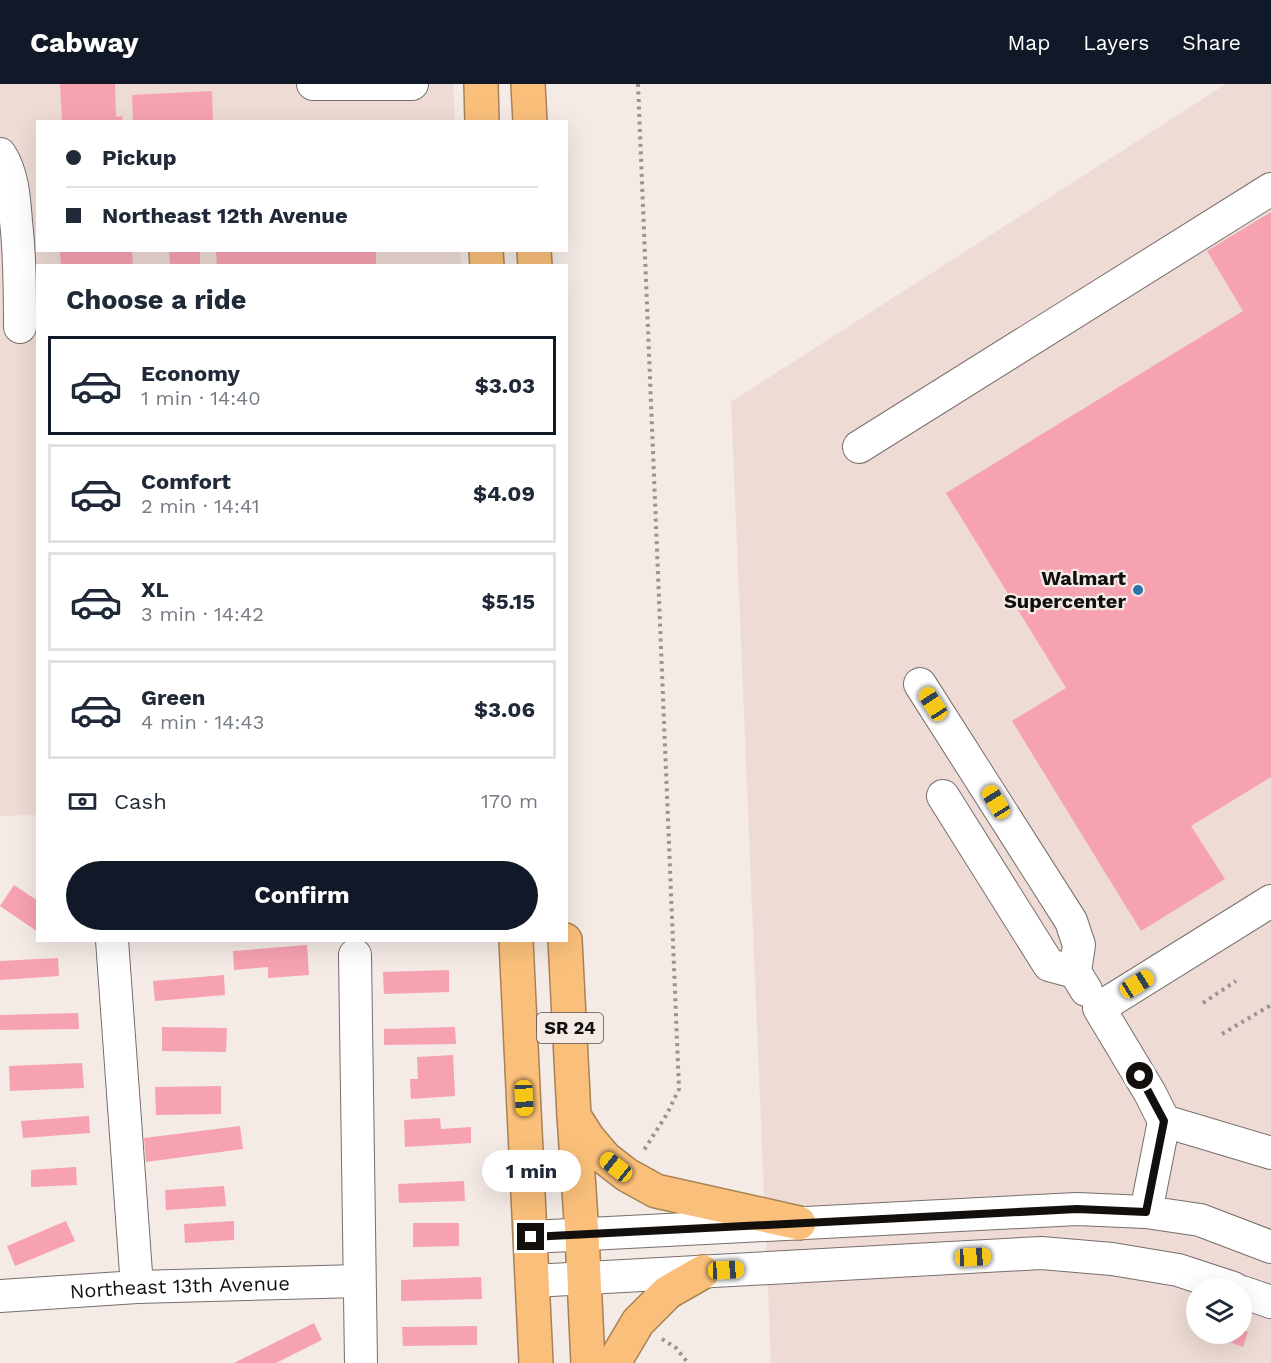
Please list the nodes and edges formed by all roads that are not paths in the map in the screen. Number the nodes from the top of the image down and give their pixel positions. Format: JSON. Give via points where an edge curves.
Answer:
{"nodes":[{"id":1,"x":313,"y":84,"type":"edge"},
{"id":2,"x":412,"y":84,"type":"edge"},
{"id":3,"x":481,"y":84,"type":"edge"},
{"id":4,"x":528,"y":84,"type":"edge"},
{"id":5,"x":482,"y":120,"type":"edge"},
{"id":6,"x":530,"y":120,"type":"edge"},
{"id":7,"x":0,"y":154,"type":"edge"},
{"id":8,"x":1271,"y":189,"type":"edge"},
{"id":9,"x":20,"y":327,"type":"dead end"},
{"id":10,"x":860,"y":447,"type":"dead end"},
{"id":11,"x":920,"y":684,"type":"dead end"},
{"id":12,"x":943,"y":796,"type":"dead end"},
{"id":13,"x":1271,"y":901,"type":"edge"},
{"id":14,"x":112,"y":942,"type":"edge"},
{"id":15,"x":516,"y":942,"type":"edge"},
{"id":16,"x":565,"y":942,"type":"edge"},
{"id":17,"x":355,"y":955,"type":"dead end"},
{"id":18,"x":1075,"y":972,"type":"junction"},
{"id":19,"x":1099,"y":1008,"type":"junction"},
{"id":20,"x":574,"y":1116,"type":"junction"},
{"id":21,"x":1164,"y":1121,"type":"junction"},
{"id":22,"x":1271,"y":1153,"type":"edge"},
{"id":23,"x":1146,"y":1212,"type":"junction"},
{"id":24,"x":800,"y":1223,"type":"junction"},
{"id":25,"x":582,"y":1235,"type":"junction"},
{"id":26,"x":531,"y":1237,"type":"junction"},
{"id":27,"x":1271,"y":1246,"type":"edge"},
{"id":28,"x":703,"y":1272,"type":"junction"},
{"id":29,"x":584,"y":1278,"type":"junction"},
{"id":30,"x":1202,"y":1278,"type":"edge"},
{"id":31,"x":359,"y":1281,"type":"junction"},
{"id":32,"x":533,"y":1281,"type":"junction"},
{"id":33,"x":137,"y":1287,"type":"junction"},
{"id":34,"x":1252,"y":1295,"type":"edge"},
{"id":35,"x":0,"y":1296,"type":"edge"},
{"id":36,"x":1271,"y":1302,"type":"edge"},
{"id":37,"x":361,"y":1363,"type":"edge"},
{"id":38,"x":536,"y":1363,"type":"edge"},
{"id":39,"x":588,"y":1363,"type":"edge"},
{"id":40,"x":616,"y":1363,"type":"edge"}],
"edges":[{"from":1,"to":2,"type":"street"},
{"from":3,"to":5,"type":"highway"},
{"from":4,"to":6,"type":"highway"},
{"from":7,"to":9,"type":"street","via":[[14,198]]},
{"from":8,"to":10,"type":"street"},
{"from":11,"to":18,"type":"street","via":[[1071,921],[1079,945]]},
{"from":12,"to":18,"type":"street","via":[[1049,965]]},
{"from":13,"to":19,"type":"street"},
{"from":14,"to":33,"type":"street"},
{"from":15,"to":26,"type":"highway","number":"SR 24"},
{"from":16,"to":20,"type":"highway","number":"SR 24"},
{"from":17,"to":31,"type":"street"},
{"from":18,"to":19,"type":"street"},
{"from":19,"to":21,"type":"street"},
{"from":20,"to":24,"type":"highway","via":[[605,1158],[656,1191]]},
{"from":20,"to":25,"type":"highway","number":"SR 24"},
{"from":21,"to":22,"type":"street"},
{"from":21,"to":23,"type":"street"},
{"from":23,"to":24,"type":"street","via":[[1077,1209]]},
{"from":23,"to":27,"type":"street","via":[[1200,1220]]},
{"from":24,"to":25,"type":"street"},
{"from":25,"to":26,"type":"street"},
{"from":25,"to":29,"type":"highway","number":"SR 24"},
{"from":26,"to":32,"type":"highway","number":"SR 24"},
{"from":28,"to":29,"type":"street"},
{"from":28,"to":30,"type":"street","via":[[1041,1253],[1112,1259]]},
{"from":28,"to":40,"type":"highway","via":[[668,1292],[638,1322]]},
{"from":29,"to":32,"type":"street"},
{"from":29,"to":39,"type":"highway","number":"SR 24"},
{"from":31,"to":33,"type":"street","name":"Northeast 13th Avenue"},
{"from":31,"to":37,"type":"street"},
{"from":32,"to":38,"type":"highway","number":"SR 24"},
{"from":33,"to":35,"type":"street","name":"Northeast 13th Avenue"},
{"from":34,"to":36,"type":"street"}]}
